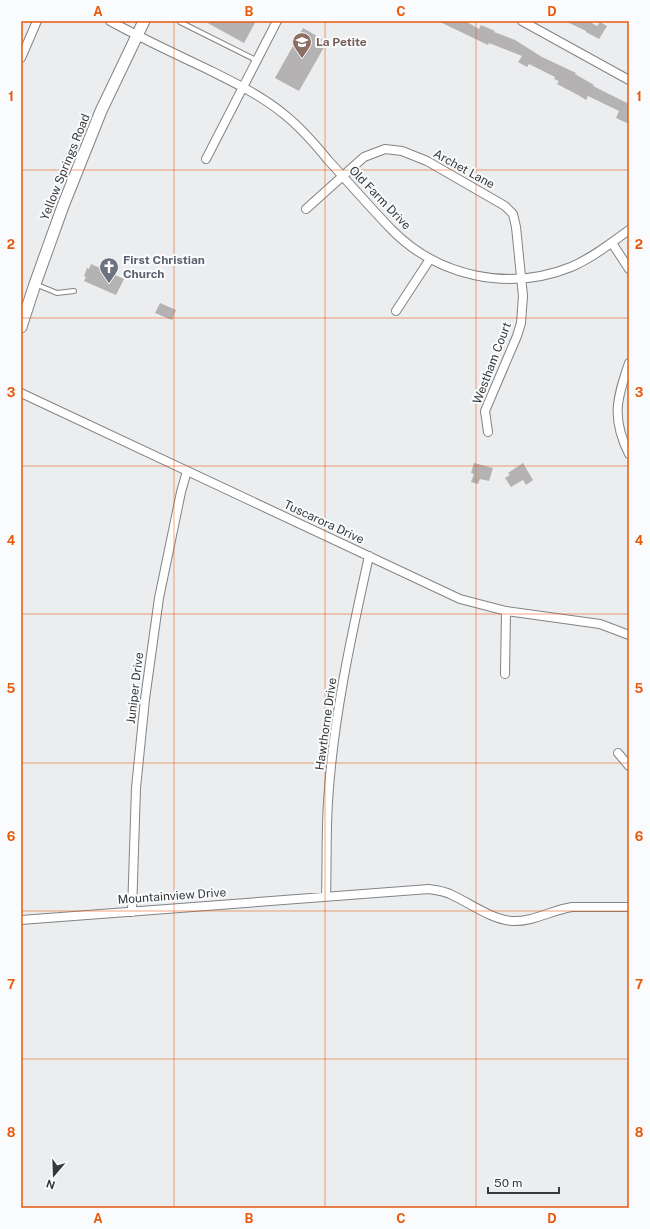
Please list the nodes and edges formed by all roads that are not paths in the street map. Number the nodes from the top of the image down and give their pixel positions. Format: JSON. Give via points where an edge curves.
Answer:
{"nodes":[{"id":1,"x":37,"y":21,"type":"edge"},
{"id":2,"x":110,"y":21,"type":"edge"},
{"id":3,"x":144,"y":21,"type":"edge"},
{"id":4,"x":276,"y":21,"type":"edge"},
{"id":5,"x":522,"y":21,"type":"edge"},
{"id":6,"x":180,"y":22,"type":"edge"},
{"id":7,"x":137,"y":35,"type":"junction"},
{"id":8,"x":21,"y":58,"type":"edge"},
{"id":9,"x":256,"y":60,"type":"junction"},
{"id":10,"x":629,"y":80,"type":"edge"},
{"id":11,"x":243,"y":87,"type":"junction"},
{"id":12,"x":206,"y":159,"type":"dead end"},
{"id":13,"x":343,"y":176,"type":"junction"},
{"id":14,"x":306,"y":209,"type":"dead end"},
{"id":15,"x":629,"y":230,"type":"edge"},
{"id":16,"x":612,"y":243,"type":"junction"},
{"id":17,"x":430,"y":259,"type":"junction"},
{"id":18,"x":629,"y":269,"type":"edge"},
{"id":19,"x":521,"y":279,"type":"junction"},
{"id":20,"x":35,"y":284,"type":"junction"},
{"id":21,"x":74,"y":291,"type":"dead end"},
{"id":22,"x":396,"y":311,"type":"dead end"},
{"id":23,"x":21,"y":327,"type":"edge"},
{"id":24,"x":629,"y":363,"type":"edge"},
{"id":25,"x":21,"y":393,"type":"edge"},
{"id":26,"x":488,"y":432,"type":"dead end"},
{"id":27,"x":629,"y":454,"type":"edge"},
{"id":28,"x":187,"y":471,"type":"junction"},
{"id":29,"x":369,"y":556,"type":"junction"},
{"id":30,"x":506,"y":611,"type":"junction"},
{"id":31,"x":629,"y":636,"type":"edge"},
{"id":32,"x":505,"y":674,"type":"dead end"},
{"id":33,"x":618,"y":753,"type":"dead end"},
{"id":34,"x":629,"y":766,"type":"edge"},
{"id":35,"x":326,"y":896,"type":"junction"},
{"id":36,"x":629,"y":907,"type":"edge"},
{"id":37,"x":132,"y":912,"type":"junction"},
{"id":38,"x":21,"y":920,"type":"edge"}],
"edges":[{"from":1,"to":8,"type":"street"},
{"from":2,"to":7,"type":"street","name":"Old Farm Drive"},
{"from":3,"to":7,"type":"main road","name":"Yellow Springs Road"},
{"from":4,"to":9,"type":"street"},
{"from":5,"to":10,"type":"street"},
{"from":6,"to":9,"type":"lane"},
{"from":7,"to":11,"type":"street","name":"Old Farm Drive"},
{"from":7,"to":20,"type":"main road","name":"Yellow Springs Road","via":[[101,111],[62,206]]},
{"from":9,"to":11,"type":"street"},
{"from":11,"to":12,"type":"street"},
{"from":11,"to":13,"type":"street","name":"Old Farm Drive","via":[[287,116]]},
{"from":13,"to":14,"type":"street","name":"Archet Lane"},
{"from":13,"to":17,"type":"street","name":"Old Farm Drive","via":[[392,230]]},
{"from":13,"to":19,"type":"street","name":"Archet Lane","via":[[370,154],[385,149],[402,151],[427,161],[505,206],[513,214],[516,227]]},
{"from":15,"to":16,"type":"street","name":"Old Farm Drive"},
{"from":16,"to":18,"type":"street"},
{"from":16,"to":19,"type":"street","name":"Old Farm Drive","via":[[573,266]]},
{"from":17,"to":19,"type":"street","name":"Old Farm Drive","via":[[476,275]]},
{"from":17,"to":22,"type":"street"},
{"from":19,"to":26,"type":"street","name":"Westham Court","via":[[521,324],[485,411]]},
{"from":20,"to":21,"type":"lane","via":[[57,293]]},
{"from":20,"to":23,"type":"main road","name":"Yellow Springs Road"},
{"from":24,"to":27,"type":"street","via":[[617,400],[618,424]]},
{"from":25,"to":28,"type":"street","name":"Tuscarora Drive"},
{"from":28,"to":29,"type":"street","name":"Tuscarora Drive"},
{"from":28,"to":37,"type":"street","name":"Juniper Drive","via":[[159,598],[145,699],[136,788]]},
{"from":29,"to":30,"type":"street","name":"Tuscarora Drive","via":[[460,599]]},
{"from":29,"to":35,"type":"street","name":"Hawthorne Drive","via":[[342,687],[332,762],[328,803]]},
{"from":30,"to":31,"type":"street","name":"Tuscarora Drive","via":[[600,624]]},
{"from":30,"to":32,"type":"street"},
{"from":33,"to":34,"type":"street"},
{"from":35,"to":36,"type":"street","name":"Mountainview Drive","via":[[429,889],[449,893],[491,915],[511,921],[529,920],[563,908]]},
{"from":35,"to":37,"type":"street","name":"Mountainview Drive"},
{"from":37,"to":38,"type":"street","name":"Mountainview Drive"}]}
